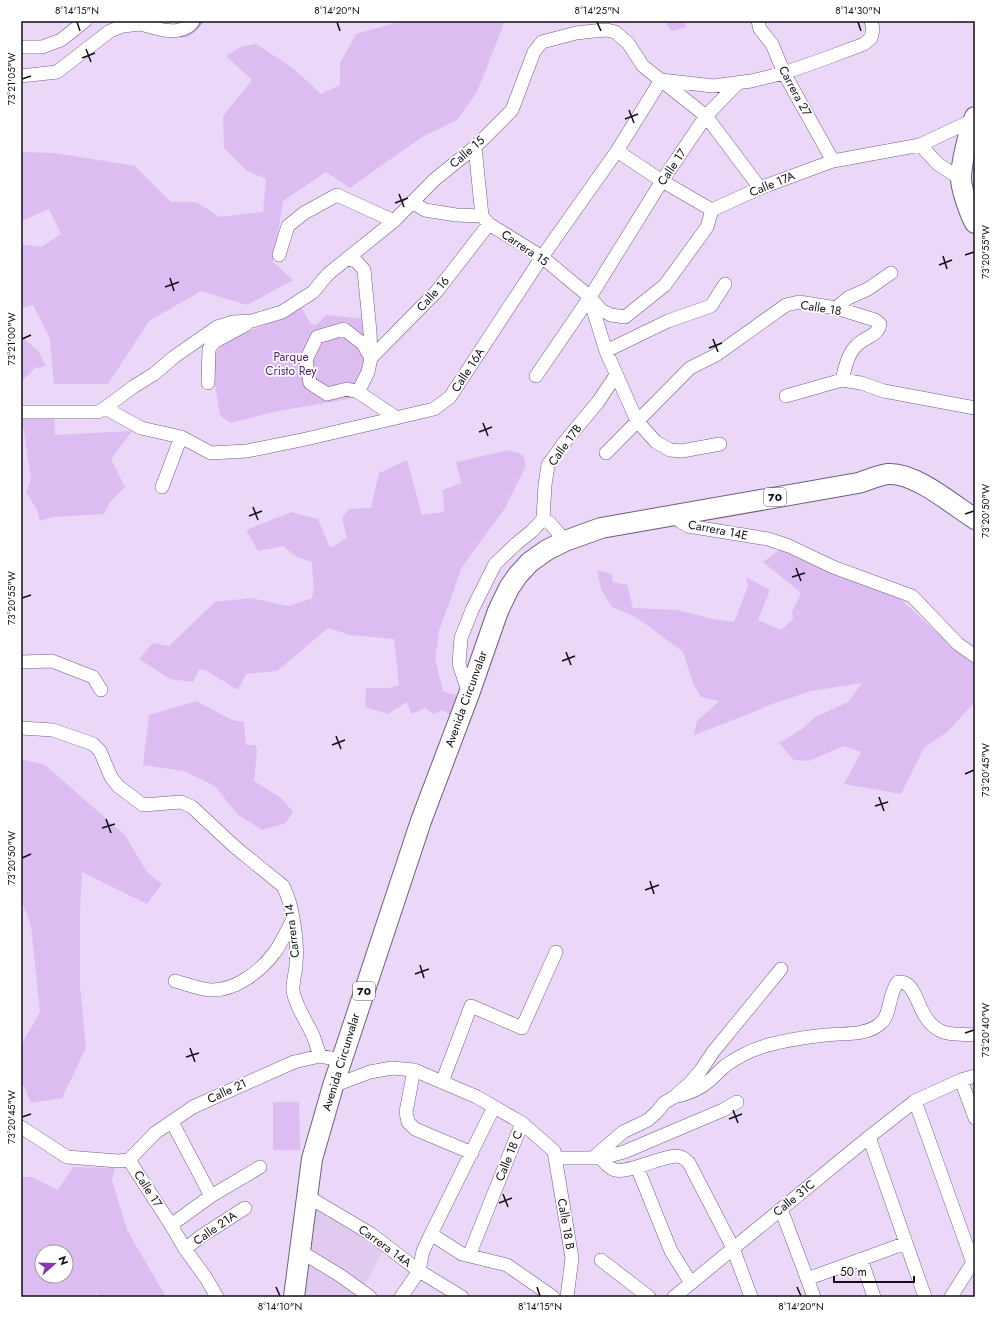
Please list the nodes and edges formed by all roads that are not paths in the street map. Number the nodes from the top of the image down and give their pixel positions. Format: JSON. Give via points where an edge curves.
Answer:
{"nodes":[{"id":1,"x":85,"y":21,"type":"edge"},
{"id":2,"x":193,"y":21,"type":"edge"},
{"id":3,"x":758,"y":21,"type":"edge"},
{"id":4,"x":871,"y":21,"type":"edge"},
{"id":5,"x":21,"y":47,"type":"edge"},
{"id":6,"x":784,"y":73,"type":"junction"},
{"id":7,"x":21,"y":76,"type":"edge"},
{"id":8,"x":661,"y":80,"type":"junction"},
{"id":9,"x":738,"y":83,"type":"junction"},
{"id":10,"x":706,"y":116,"type":"junction"},
{"id":11,"x":974,"y":119,"type":"edge"},
{"id":12,"x":920,"y":145,"type":"junction"},
{"id":13,"x":475,"y":147,"type":"junction"},
{"id":14,"x":617,"y":151,"type":"junction"},
{"id":15,"x":832,"y":161,"type":"junction"},
{"id":16,"x":961,"y":179,"type":"junction"},
{"id":17,"x":662,"y":181,"type":"junction"},
{"id":18,"x":760,"y":188,"type":"junction"},
{"id":19,"x":412,"y":202,"type":"junction"},
{"id":20,"x":712,"y":210,"type":"junction"},
{"id":21,"x":486,"y":220,"type":"junction"},
{"id":22,"x":394,"y":221,"type":"junction"},
{"id":23,"x":975,"y":223,"type":"edge"},
{"id":24,"x":280,"y":255,"type":"dead end"},
{"id":25,"x":542,"y":257,"type":"junction"},
{"id":26,"x":347,"y":259,"type":"junction"},
{"id":27,"x":891,"y":273,"type":"dead end"},
{"id":28,"x":725,"y":284,"type":"dead end"},
{"id":29,"x":590,"y":297,"type":"junction"},
{"id":30,"x":836,"y":308,"type":"junction"},
{"id":31,"x":252,"y":321,"type":"junction"},
{"id":32,"x":606,"y":351,"type":"junction"},
{"id":33,"x":371,"y":358,"type":"junction"},
{"id":34,"x":616,"y":375,"type":"junction"},
{"id":35,"x":536,"y":376,"type":"dead end"},
{"id":36,"x":842,"y":380,"type":"junction"},
{"id":37,"x":208,"y":383,"type":"dead end"},
{"id":38,"x":358,"y":392,"type":"junction"},
{"id":39,"x":786,"y":396,"type":"dead end"},
{"id":40,"x":105,"y":408,"type":"junction"},
{"id":41,"x":975,"y":408,"type":"edge"},
{"id":42,"x":21,"y":412,"type":"edge"},
{"id":43,"x":397,"y":418,"type":"junction"},
{"id":44,"x":637,"y":421,"type":"junction"},
{"id":45,"x":181,"y":437,"type":"junction"},
{"id":46,"x":720,"y":444,"type":"dead end"},
{"id":47,"x":606,"y":453,"type":"dead end"},
{"id":48,"x":162,"y":487,"type":"dead end"},
{"id":49,"x":671,"y":514,"type":"junction"},
{"id":50,"x":543,"y":519,"type":"junction"},
{"id":51,"x":975,"y":520,"type":"edge"},
{"id":52,"x":565,"y":541,"type":"junction"},
{"id":53,"x":975,"y":656,"type":"edge"},
{"id":54,"x":21,"y":662,"type":"edge"},
{"id":55,"x":102,"y":690,"type":"dead end"},
{"id":56,"x":468,"y":694,"type":"junction"},
{"id":57,"x":21,"y":728,"type":"edge"},
{"id":58,"x":293,"y":920,"type":"junction"},
{"id":59,"x":556,"y":952,"type":"dead end"},
{"id":60,"x":781,"y":969,"type":"dead end"},
{"id":61,"x":175,"y":981,"type":"dead end"},
{"id":62,"x":975,"y":1035,"type":"edge"},
{"id":63,"x":320,"y":1056,"type":"junction"},
{"id":64,"x":341,"y":1060,"type":"junction"},
{"id":65,"x":414,"y":1070,"type":"junction"},
{"id":66,"x":975,"y":1076,"type":"edge"},
{"id":67,"x":961,"y":1080,"type":"junction"},
{"id":68,"x":442,"y":1082,"type":"junction"},
{"id":69,"x":333,"y":1086,"type":"junction"},
{"id":70,"x":674,"y":1097,"type":"junction"},
{"id":71,"x":915,"y":1101,"type":"junction"},
{"id":72,"x":737,"y":1102,"type":"dead end"},
{"id":73,"x":494,"y":1107,"type":"junction"},
{"id":74,"x":975,"y":1118,"type":"edge"},
{"id":75,"x":172,"y":1122,"type":"junction"},
{"id":76,"x":522,"y":1123,"type":"junction"},
{"id":77,"x":21,"y":1127,"type":"edge"},
{"id":78,"x":870,"y":1136,"type":"junction"},
{"id":79,"x":472,"y":1153,"type":"junction"},
{"id":80,"x":555,"y":1154,"type":"junction"},
{"id":81,"x":597,"y":1158,"type":"junction"},
{"id":82,"x":130,"y":1160,"type":"junction"},
{"id":83,"x":637,"y":1166,"type":"junction"},
{"id":84,"x":260,"y":1167,"type":"dead end"},
{"id":85,"x":211,"y":1196,"type":"junction"},
{"id":86,"x":307,"y":1196,"type":"junction"},
{"id":87,"x":245,"y":1208,"type":"dead end"},
{"id":88,"x":781,"y":1209,"type":"junction"},
{"id":89,"x":171,"y":1225,"type":"junction"},
{"id":90,"x":431,"y":1234,"type":"junction"},
{"id":91,"x":906,"y":1243,"type":"junction"},
{"id":92,"x":734,"y":1248,"type":"junction"},
{"id":93,"x":185,"y":1249,"type":"junction"},
{"id":94,"x":300,"y":1252,"type":"junction"},
{"id":95,"x":469,"y":1256,"type":"junction"},
{"id":96,"x":861,"y":1259,"type":"junction"},
{"id":97,"x":601,"y":1260,"type":"dead end"},
{"id":98,"x":974,"y":1261,"type":"edge"},
{"id":99,"x":419,"y":1271,"type":"junction"},
{"id":100,"x":807,"y":1279,"type":"junction"},
{"id":101,"x":683,"y":1291,"type":"edge"},
{"id":102,"x":216,"y":1297,"type":"edge"},
{"id":103,"x":294,"y":1297,"type":"edge"},
{"id":104,"x":370,"y":1297,"type":"edge"},
{"id":105,"x":401,"y":1297,"type":"edge"},
{"id":106,"x":462,"y":1297,"type":"edge"},
{"id":107,"x":553,"y":1297,"type":"edge"},
{"id":108,"x":567,"y":1297,"type":"edge"},
{"id":109,"x":649,"y":1297,"type":"edge"},
{"id":110,"x":751,"y":1297,"type":"edge"},
{"id":111,"x":814,"y":1297,"type":"edge"},
{"id":112,"x":874,"y":1297,"type":"edge"},
{"id":113,"x":925,"y":1297,"type":"edge"},
{"id":114,"x":951,"y":1297,"type":"edge"}],
"edges":[{"from":1,"to":5,"type":"street","via":[[61,40],[42,46]]},
{"from":2,"to":7,"type":"street","via":[[183,29],[174,31],[140,24],[123,26],[110,31],[57,72]]},
{"from":3,"to":6,"type":"street","name":"Carrera 27","via":[[760,30],[772,44]]},
{"from":4,"to":6,"type":"street","via":[[871,38],[864,44]]},
{"from":6,"to":9,"type":"street"},
{"from":6,"to":15,"type":"street","name":"Carrera 27"},
{"from":8,"to":9,"type":"street","via":[[713,86]]},
{"from":8,"to":10,"type":"street","name":"Calle 15"},
{"from":8,"to":13,"type":"street","name":"Calle 15","via":[[643,66],[628,43],[615,32],[607,30],[576,33],[542,42],[534,52],[512,110]]},
{"from":8,"to":14,"type":"street","name":"Calle 16A"},
{"from":9,"to":10,"type":"street","name":"Calle 17"},
{"from":10,"to":17,"type":"street","name":"Calle 17"},
{"from":10,"to":18,"type":"street","name":"Calle 15"},
{"from":11,"to":12,"type":"street","name":"Calle 17A"},
{"from":11,"to":16,"type":"main road","via":[[966,145]]},
{"from":12,"to":15,"type":"street","name":"Calle 17A"},
{"from":12,"to":16,"type":"street","via":[[938,164]]},
{"from":13,"to":19,"type":"street","name":"Calle 15","via":[[434,180]]},
{"from":13,"to":21,"type":"street"},
{"from":14,"to":17,"type":"street"},
{"from":14,"to":25,"type":"street","name":"Calle 16A"},
{"from":15,"to":18,"type":"street","name":"Calle 17A"},
{"from":16,"to":23,"type":"main road","via":[[970,215]]},
{"from":17,"to":20,"type":"street"},
{"from":17,"to":29,"type":"street","name":"Calle 17"},
{"from":18,"to":20,"type":"street","name":"Calle 17A"},
{"from":19,"to":21,"type":"street","via":[[424,210]]},
{"from":19,"to":22,"type":"street","name":"Calle 15"},
{"from":20,"to":29,"type":"street","name":"Carrera 15","via":[[707,227],[665,285],[625,317],[600,310]]},
{"from":21,"to":25,"type":"street","name":"Carrera 15"},
{"from":21,"to":33,"type":"street","name":"Calle 16","via":[[437,291]]},
{"from":22,"to":24,"type":"street","via":[[337,195],[304,213],[288,226]]},
{"from":22,"to":26,"type":"street","name":"Calle 15"},
{"from":25,"to":29,"type":"street","name":"Carrera 15"},
{"from":25,"to":43,"type":"street","name":"Calle 16A","via":[[450,397],[434,409]]},
{"from":26,"to":31,"type":"street","name":"Calle 15","via":[[328,274],[313,292],[282,312]]},
{"from":26,"to":33,"type":"street","via":[[356,261],[364,270]]},
{"from":27,"to":30,"type":"street"},
{"from":28,"to":32,"type":"street","via":[[711,306],[668,321]]},
{"from":29,"to":32,"type":"street"},
{"from":29,"to":35,"type":"street","name":"Calle 17"},
{"from":30,"to":36,"type":"street","name":"Calle 18","via":[[875,320],[880,324],[876,333],[857,345],[849,358]]},
{"from":30,"to":44,"type":"street","name":"Calle 18","via":[[799,302],[786,305],[716,355],[690,368]]},
{"from":31,"to":37,"type":"street","via":[[214,342],[209,349]]},
{"from":31,"to":40,"type":"street","via":[[233,322],[217,327]]},
{"from":32,"to":34,"type":"street"},
{"from":33,"to":38,"type":"street","via":[[368,372]]},
{"from":33,"to":38,"type":"street","via":[[363,344],[344,329],[318,337],[306,360],[310,383],[327,394],[347,389]]},
{"from":34,"to":44,"type":"street"},
{"from":34,"to":50,"type":"street","name":"Calle 17B","via":[[548,465]]},
{"from":36,"to":39,"type":"street"},
{"from":36,"to":41,"type":"street","via":[[884,391]]},
{"from":38,"to":43,"type":"street"},
{"from":40,"to":42,"type":"street","via":[[98,412]]},
{"from":40,"to":45,"type":"street","name":"Calle 16A","via":[[141,428]]},
{"from":43,"to":45,"type":"street","name":"Calle 16A","via":[[247,451],[211,453]]},
{"from":44,"to":46,"type":"street","via":[[656,442],[670,450],[682,451]]},
{"from":44,"to":47,"type":"street","name":"Calle 18"},
{"from":45,"to":48,"type":"street"},
{"from":49,"to":51,"type":"main road","name":"Avenida Circunvalar","number":"70","via":[[858,482],[889,474],[910,478],[929,488]]},
{"from":49,"to":52,"type":"main road","name":"Avenida Circunvalar","number":"70","via":[[601,528]]},
{"from":49,"to":53,"type":"street","name":"Carrera 14E","via":[[688,526],[789,546],[833,567],[912,596],[958,644]]},
{"from":50,"to":52,"type":"street","via":[[550,523]]},
{"from":50,"to":56,"type":"street","via":[[495,564],[472,610],[461,638],[459,664]]},
{"from":52,"to":56,"type":"main road","name":"Avenida Circunvalar","number":"70","via":[[530,562],[509,588],[488,635]]},
{"from":54,"to":55,"type":"street","via":[[52,661],[93,677]]},
{"from":56,"to":64,"type":"main road","name":"Avenida Circunvalar","number":"70","via":[[421,820]]},
{"from":57,"to":58,"type":"street","name":"Carrera 14","via":[[53,730],[93,744],[100,751],[110,777],[143,805],[181,802],[192,807],[235,847],[283,886],[289,899]]},
{"from":58,"to":61,"type":"street","via":[[275,952],[253,974],[235,985],[206,990]]},
{"from":58,"to":63,"type":"street","name":"Carrera 14","via":[[296,943],[293,990]]},
{"from":59,"to":68,"type":"street","via":[[522,1028],[471,1006]]},
{"from":60,"to":70,"type":"street","via":[[713,1052],[702,1070]]},
{"from":62,"to":70,"type":"street","via":[[944,1032],[930,1023],[912,991],[905,983],[898,982],[889,1001],[886,1017],[881,1024],[848,1034],[793,1040],[756,1049],[725,1066],[699,1089]]},
{"from":63,"to":64,"type":"street","name":"Calle 21"},
{"from":63,"to":75,"type":"street","name":"Calle 21","via":[[294,1062],[252,1080],[193,1107]]},
{"from":64,"to":69,"type":"main road","name":"Avenida Circunvalar","number":"70"},
{"from":65,"to":68,"type":"street"},
{"from":65,"to":69,"type":"street","via":[[392,1068],[370,1072]]},
{"from":65,"to":79,"type":"street","via":[[406,1112],[408,1122],[415,1129]]},
{"from":66,"to":67,"type":"street","name":"Calle 31C"},
{"from":67,"to":71,"type":"street","name":"Calle 31C"},
{"from":67,"to":74,"type":"street"},
{"from":68,"to":73,"type":"street","via":[[477,1096]]},
{"from":69,"to":86,"type":"main road","name":"Avenida Circunvalar","number":"70","via":[[312,1159]]},
{"from":70,"to":81,"type":"street","via":[[664,1103],[648,1120],[624,1132]]},
{"from":71,"to":78,"type":"street","name":"Calle 31C"},
{"from":71,"to":98,"type":"street"},
{"from":72,"to":81,"type":"street","via":[[635,1148]]},
{"from":73,"to":76,"type":"street"},
{"from":73,"to":79,"type":"street"},
{"from":75,"to":82,"type":"street","name":"Calle 21","via":[[155,1133]]},
{"from":75,"to":85,"type":"street"},
{"from":76,"to":80,"type":"street"},
{"from":76,"to":95,"type":"street","name":"Calle 18 C"},
{"from":77,"to":82,"type":"street","name":"Calle 17","via":[[67,1157],[118,1162]]},
{"from":78,"to":88,"type":"street","name":"Calle 31C"},
{"from":78,"to":91,"type":"street"},
{"from":79,"to":90,"type":"street"},
{"from":80,"to":81,"type":"street"},
{"from":80,"to":108,"type":"street","name":"Calle 18 B","via":[[572,1258]]},
{"from":81,"to":83,"type":"street","via":[[615,1170]]},
{"from":82,"to":89,"type":"street","name":"Calle 17"},
{"from":83,"to":92,"type":"street","via":[[672,1157],[681,1157],[689,1163]]},
{"from":83,"to":101,"type":"street","via":[[671,1251]]},
{"from":84,"to":85,"type":"street"},
{"from":85,"to":89,"type":"street"},
{"from":86,"to":94,"type":"main road","name":"Avenida Circunvalar","number":"70"},
{"from":86,"to":99,"type":"street","name":"Carrera 14A","via":[[371,1234]]},
{"from":87,"to":93,"type":"street","name":"Calle 21A"},
{"from":88,"to":92,"type":"street","name":"Calle 31C"},
{"from":88,"to":100,"type":"street"},
{"from":89,"to":93,"type":"street","name":"Calle 17"},
{"from":90,"to":95,"type":"street"},
{"from":90,"to":99,"type":"street","via":[[423,1251]]},
{"from":91,"to":96,"type":"street"},
{"from":91,"to":113,"type":"street"},
{"from":92,"to":101,"type":"street","name":"Calle 31C"},
{"from":92,"to":110,"type":"street"},
{"from":93,"to":102,"type":"street","name":"Calle 17"},
{"from":94,"to":103,"type":"main road","name":"Avenida Circunvalar","number":"70"},
{"from":94,"to":104,"type":"street"},
{"from":95,"to":107,"type":"street","via":[[507,1265]]},
{"from":96,"to":100,"type":"street"},
{"from":96,"to":112,"type":"street"},
{"from":97,"to":109,"type":"street"},
{"from":98,"to":114,"type":"street"},
{"from":99,"to":105,"type":"street"},
{"from":99,"to":106,"type":"street","name":"Carrera 14A"},
{"from":100,"to":111,"type":"street"}]}
